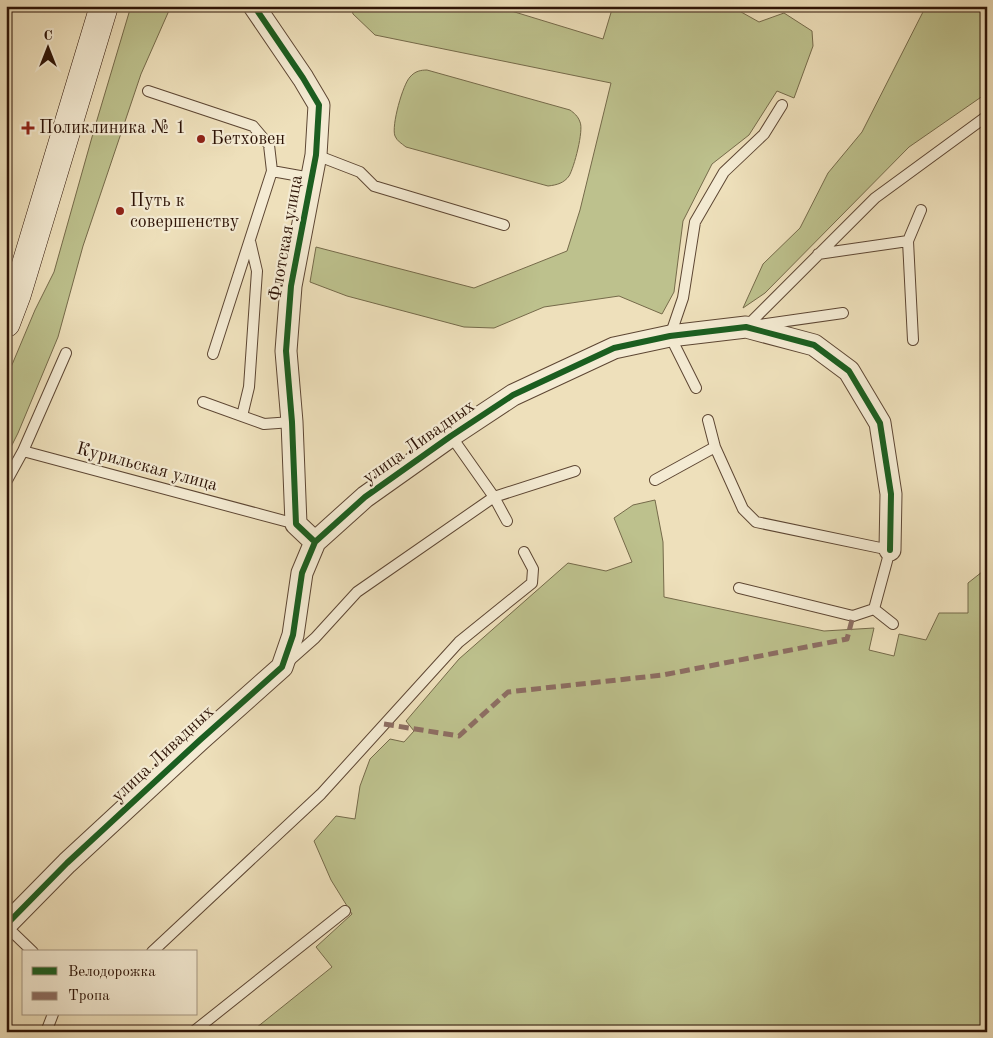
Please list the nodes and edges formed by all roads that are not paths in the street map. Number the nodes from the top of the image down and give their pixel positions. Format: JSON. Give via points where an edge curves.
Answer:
{"nodes":[{"id":1,"x":104,"y":6,"type":"edge"},
{"id":2,"x":254,"y":6,"type":"edge"},
{"id":3,"x":148,"y":91,"type":"dead end"},
{"id":4,"x":782,"y":105,"type":"dead end"},
{"id":5,"x":987,"y":116,"type":"edge"},
{"id":6,"x":316,"y":155,"type":"junction"},
{"id":7,"x":272,"y":171,"type":"junction"},
{"id":8,"x":311,"y":178,"type":"junction"},
{"id":9,"x":921,"y":210,"type":"dead end"},
{"id":10,"x":504,"y":225,"type":"dead end"},
{"id":11,"x":250,"y":240,"type":"junction"},
{"id":12,"x":908,"y":241,"type":"junction"},
{"id":13,"x":818,"y":254,"type":"junction"},
{"id":14,"x":12,"y":292,"type":"edge"},
{"id":15,"x":843,"y":313,"type":"dead end"},
{"id":16,"x":6,"y":323,"type":"edge"},
{"id":17,"x":746,"y":327,"type":"junction"},
{"id":18,"x":670,"y":336,"type":"junction"},
{"id":19,"x":913,"y":340,"type":"dead end"},
{"id":20,"x":66,"y":353,"type":"dead end"},
{"id":21,"x":213,"y":354,"type":"dead end"},
{"id":22,"x":696,"y":388,"type":"dead end"},
{"id":23,"x":203,"y":402,"type":"dead end"},
{"id":24,"x":242,"y":416,"type":"junction"},
{"id":25,"x":708,"y":420,"type":"dead end"},
{"id":26,"x":292,"y":422,"type":"junction"},
{"id":27,"x":451,"y":436,"type":"junction"},
{"id":28,"x":716,"y":447,"type":"junction"},
{"id":29,"x":24,"y":451,"type":"junction"},
{"id":30,"x":575,"y":471,"type":"dead end"},
{"id":31,"x":655,"y":480,"type":"dead end"},
{"id":32,"x":6,"y":482,"type":"edge"},
{"id":33,"x":494,"y":497,"type":"junction"},
{"id":34,"x":507,"y":521,"type":"dead end"},
{"id":35,"x":296,"y":524,"type":"junction"},
{"id":36,"x":315,"y":542,"type":"junction"},
{"id":37,"x":890,"y":550,"type":"junction"},
{"id":38,"x":524,"y":552,"type":"dead end"},
{"id":39,"x":739,"y":588,"type":"dead end"},
{"id":40,"x":874,"y":609,"type":"junction"},
{"id":41,"x":893,"y":624,"type":"dead end"},
{"id":42,"x":282,"y":667,"type":"junction"},
{"id":43,"x":345,"y":911,"type":"dead end"},
{"id":44,"x":6,"y":925,"type":"edge"},
{"id":45,"x":31,"y":950,"type":"edge"},
{"id":46,"x":154,"y":950,"type":"edge"},
{"id":47,"x":52,"y":1016,"type":"edge"},
{"id":48,"x":46,"y":1032,"type":"edge"},
{"id":49,"x":193,"y":1032,"type":"edge"}],
"edges":[{"from":1,"to":14,"type":"street"},
{"from":2,"to":6,"type":"street","name":"Флотская улица","via":[[319,105]]},
{"from":3,"to":7,"type":"lane","via":[[253,126],[270,145]]},
{"from":4,"to":18,"type":"lane","via":[[764,134],[724,172],[695,222],[683,298]]},
{"from":5,"to":13,"type":"lane","via":[[875,198]]},
{"from":6,"to":8,"type":"street","name":"Флотская улица"},
{"from":6,"to":10,"type":"lane","via":[[360,172],[374,186]]},
{"from":7,"to":8,"type":"lane"},
{"from":7,"to":11,"type":"lane"},
{"from":8,"to":26,"type":"street","name":"Флотская улица","via":[[291,286],[286,351]]},
{"from":9,"to":12,"type":"lane"},
{"from":11,"to":21,"type":"lane"},
{"from":11,"to":24,"type":"lane","via":[[257,271],[249,387]]},
{"from":12,"to":13,"type":"lane"},
{"from":12,"to":19,"type":"lane"},
{"from":13,"to":17,"type":"lane"},
{"from":14,"to":16,"type":"street"},
{"from":15,"to":17,"type":"lane"},
{"from":17,"to":18,"type":"street","name":"улица Ливадных"},
{"from":17,"to":37,"type":"street","name":"улица Ливадных","via":[[814,345],[849,371],[880,423],[891,494]]},
{"from":18,"to":22,"type":"lane"},
{"from":18,"to":27,"type":"street","name":"улица Ливадных","via":[[614,348],[513,395]]},
{"from":20,"to":29,"type":"lane"},
{"from":23,"to":24,"type":"lane"},
{"from":24,"to":26,"type":"lane","via":[[264,424]]},
{"from":25,"to":28,"type":"lane"},
{"from":26,"to":35,"type":"street","name":"Флотская улица"},
{"from":27,"to":33,"type":"lane"},
{"from":27,"to":36,"type":"street","name":"улица Ливадных","via":[[365,497]]},
{"from":28,"to":31,"type":"lane"},
{"from":28,"to":37,"type":"lane","via":[[743,509],[756,522]]},
{"from":29,"to":32,"type":"lane"},
{"from":29,"to":35,"type":"lane","name":"Курильская улица"},
{"from":30,"to":33,"type":"lane"},
{"from":33,"to":34,"type":"lane"},
{"from":33,"to":42,"type":"lane","via":[[357,592],[315,638]]},
{"from":35,"to":36,"type":"street"},
{"from":36,"to":42,"type":"street","name":"улица Ливадных","via":[[302,574],[293,635]]},
{"from":37,"to":40,"type":"lane"},
{"from":38,"to":46,"type":"lane","via":[[533,569],[532,583],[459,642],[321,794]]},
{"from":39,"to":40,"type":"lane","via":[[853,616]]},
{"from":40,"to":41,"type":"lane"},
{"from":42,"to":44,"type":"street","name":"улица Ливадных","via":[[81,850]]},
{"from":43,"to":49,"type":"lane"},
{"from":44,"to":45,"type":"lane"},
{"from":47,"to":48,"type":"lane"}]}
